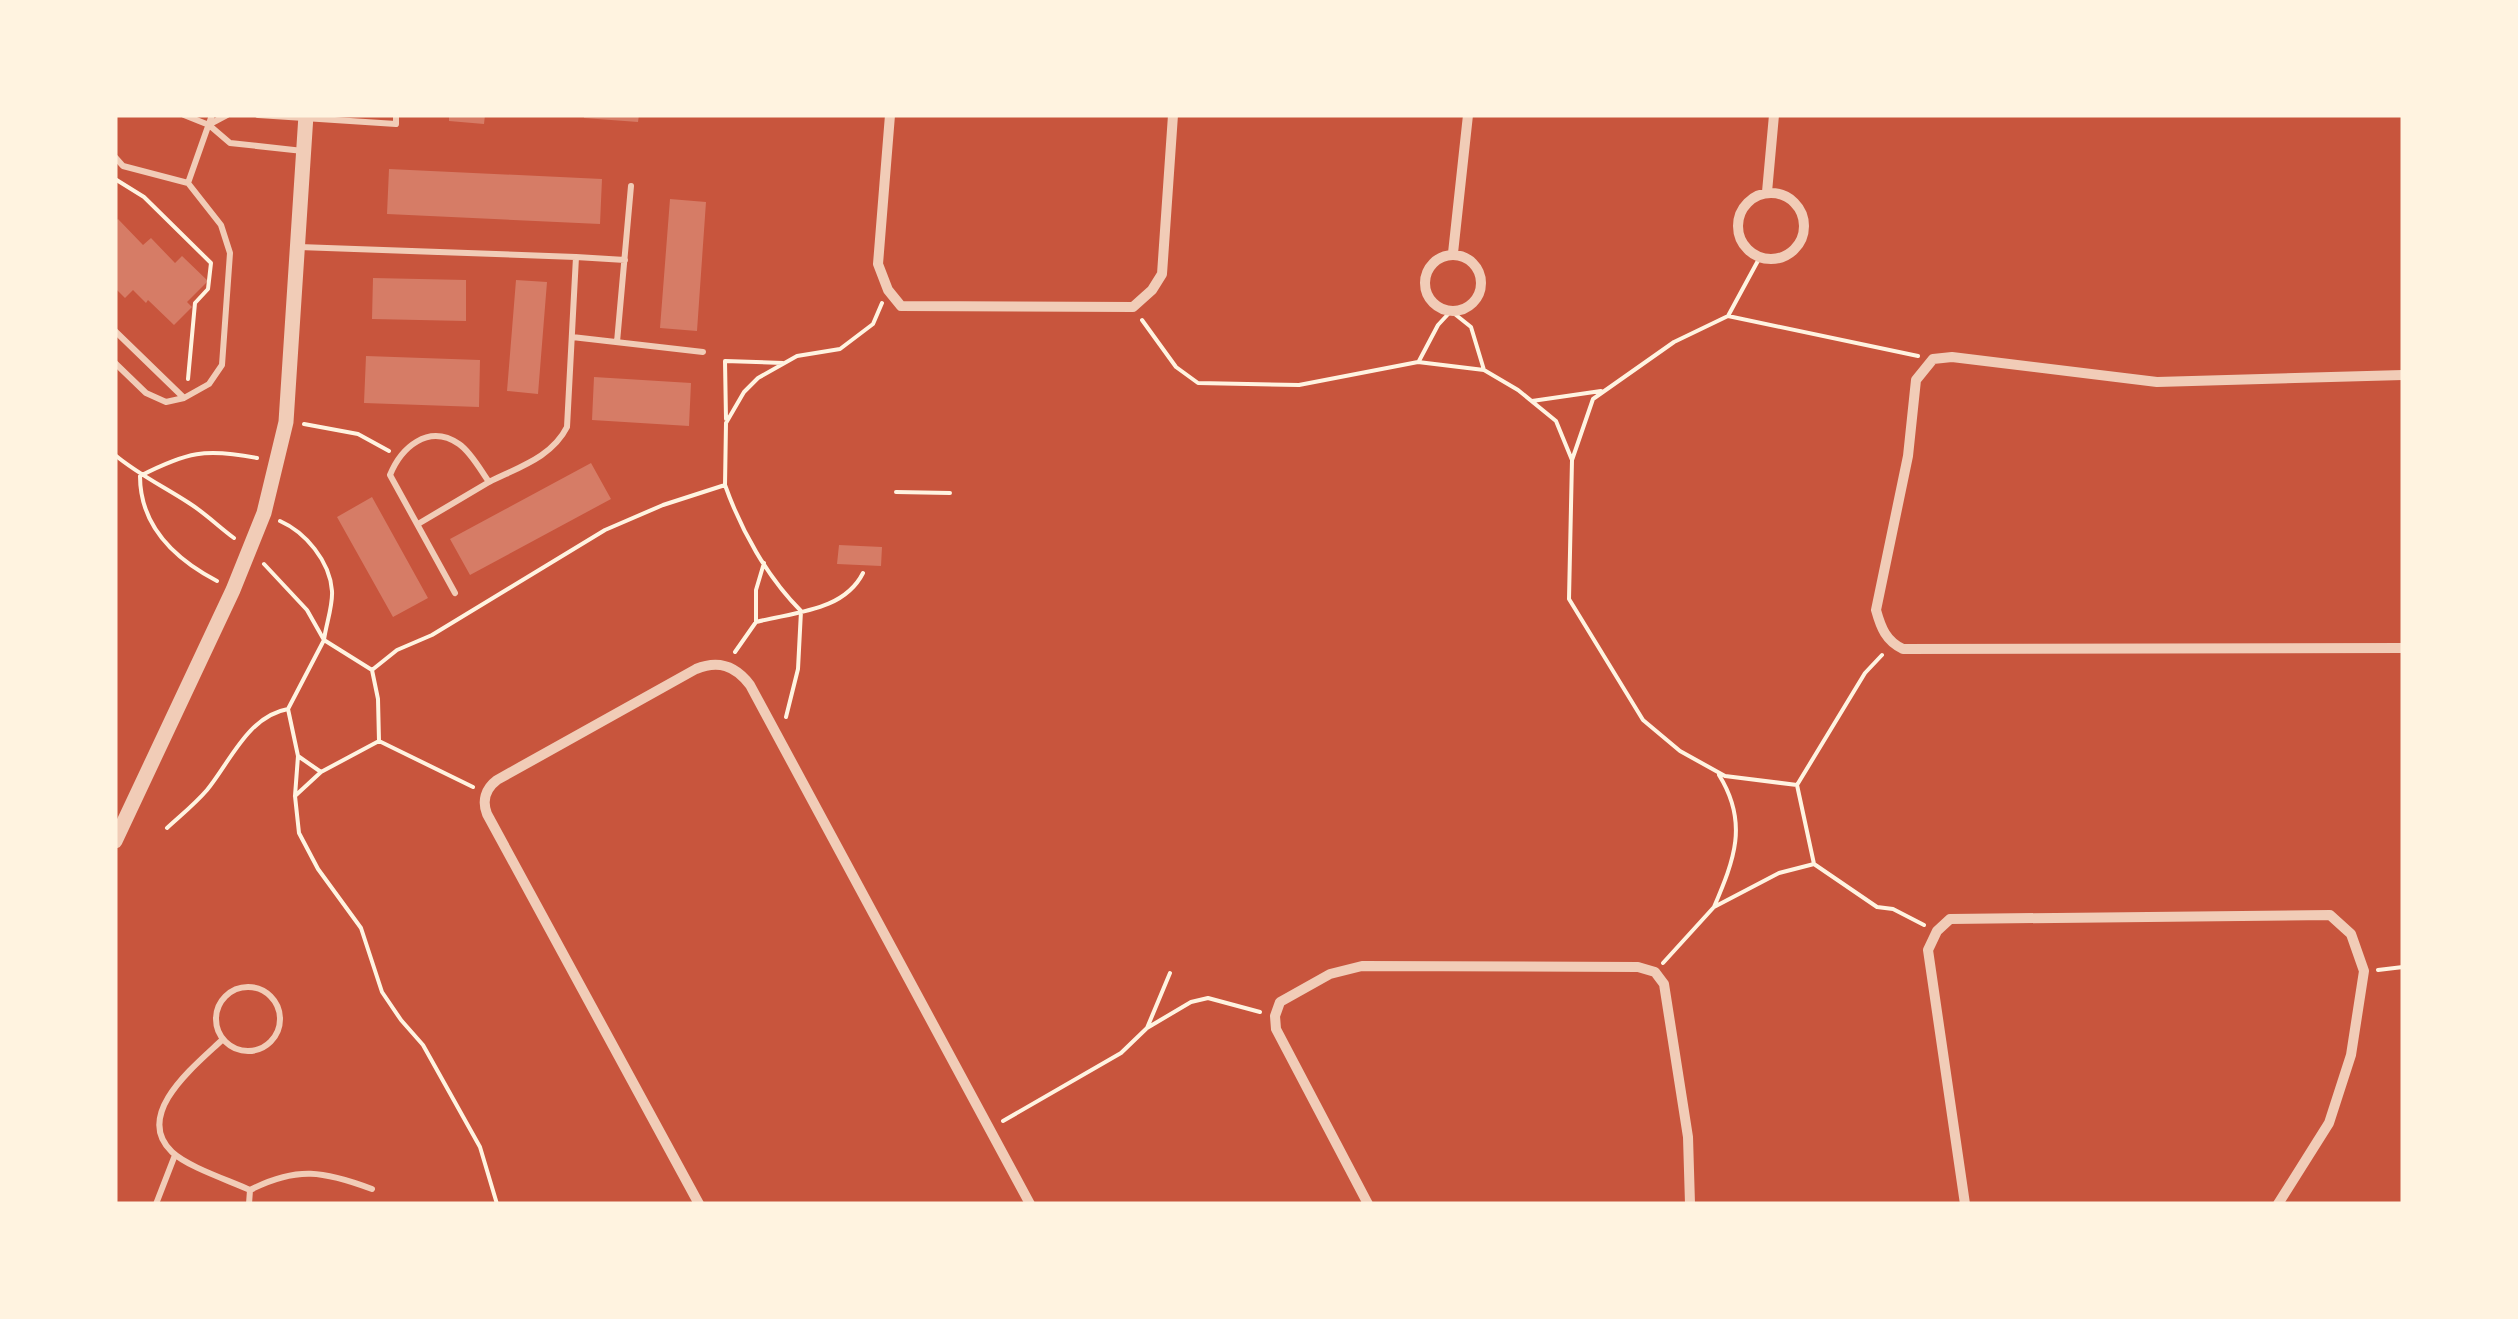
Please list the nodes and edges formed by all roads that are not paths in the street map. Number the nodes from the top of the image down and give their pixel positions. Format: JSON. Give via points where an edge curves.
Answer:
{"nodes":[{"id":1,"x":184,"y":115,"type":"edge"},
{"id":2,"x":212,"y":115,"type":"edge"},
{"id":3,"x":227,"y":115,"type":"edge"},
{"id":4,"x":258,"y":115,"type":"edge"},
{"id":5,"x":396,"y":115,"type":"edge"},
{"id":6,"x":890,"y":115,"type":"edge"},
{"id":7,"x":1173,"y":115,"type":"edge"},
{"id":8,"x":1468,"y":115,"type":"edge"},
{"id":9,"x":1774,"y":115,"type":"edge"},
{"id":10,"x":306,"y":117,"type":"edge"},
{"id":11,"x":209,"y":125,"type":"junction"},
{"id":12,"x":303,"y":151,"type":"junction"},
{"id":13,"x":115,"y":157,"type":"edge"},
{"id":14,"x":188,"y":184,"type":"junction"},
{"id":15,"x":631,"y":186,"type":"dead end"},
{"id":16,"x":1768,"y":192,"type":"junction"},
{"id":17,"x":298,"y":247,"type":"junction"},
{"id":18,"x":1454,"y":254,"type":"junction"},
{"id":19,"x":576,"y":258,"type":"junction"},
{"id":20,"x":625,"y":260,"type":"junction"},
{"id":21,"x":115,"y":331,"type":"edge"},
{"id":22,"x":572,"y":337,"type":"junction"},
{"id":23,"x":617,"y":342,"type":"junction"},
{"id":24,"x":703,"y":352,"type":"dead end"},
{"id":25,"x":115,"y":363,"type":"edge"},
{"id":26,"x":2403,"y":375,"type":"edge"},
{"id":27,"x":184,"y":398,"type":"junction"},
{"id":28,"x":489,"y":482,"type":"junction"},
{"id":29,"x":418,"y":524,"type":"junction"},
{"id":30,"x":454,"y":593,"type":"dead end"},
{"id":31,"x":2403,"y":648,"type":"edge"},
{"id":32,"x":115,"y":841,"type":"edge"},
{"id":33,"x":223,"y":1039,"type":"junction"},
{"id":34,"x":174,"y":1155,"type":"junction"},
{"id":35,"x":372,"y":1188,"type":"dead end"},
{"id":36,"x":250,"y":1190,"type":"junction"},
{"id":37,"x":156,"y":1204,"type":"edge"},
{"id":38,"x":249,"y":1204,"type":"edge"},
{"id":39,"x":699,"y":1204,"type":"edge"},
{"id":40,"x":1030,"y":1204,"type":"edge"},
{"id":41,"x":1368,"y":1204,"type":"edge"},
{"id":42,"x":1690,"y":1204,"type":"edge"},
{"id":43,"x":1966,"y":1204,"type":"edge"},
{"id":44,"x":2278,"y":1204,"type":"edge"}],
"edges":[{"from":1,"to":11,"type":"lane"},
{"from":2,"to":11,"type":"lane"},
{"from":3,"to":11,"type":"lane"},
{"from":4,"to":10,"type":"lane"},
{"from":5,"to":10,"type":"lane","via":[[396,124]]},
{"from":6,"to":7,"type":"street","via":[[878,264],[901,306],[1133,307],[1162,274]]},
{"from":8,"to":18,"type":"street"},
{"from":9,"to":16,"type":"street"},
{"from":10,"to":12,"type":"street"},
{"from":11,"to":12,"type":"lane","via":[[230,142]]},
{"from":11,"to":14,"type":"lane"},
{"from":12,"to":17,"type":"street"},
{"from":13,"to":14,"type":"lane","via":[[123,166]]},
{"from":14,"to":27,"type":"lane","via":[[221,226],[230,254],[222,365],[209,384]]},
{"from":15,"to":20,"type":"lane"},
{"from":16,"to":16,"type":"street","via":[[1748,202],[1738,222],[1743,243],[1771,259],[1793,251],[1804,230],[1799,207]]},
{"from":17,"to":19,"type":"lane"},
{"from":17,"to":32,"type":"street","via":[[286,422],[262,518]]},
{"from":18,"to":18,"type":"street","via":[[1439,257],[1424,281],[1437,306],[1450,312],[1472,304],[1482,284],[1474,263]]},
{"from":19,"to":20,"type":"lane"},
{"from":19,"to":22,"type":"lane"},
{"from":20,"to":23,"type":"lane"},
{"from":21,"to":27,"type":"lane"},
{"from":22,"to":23,"type":"lane"},
{"from":22,"to":28,"type":"lane","via":[[568,427],[560,442]]},
{"from":23,"to":24,"type":"lane"},
{"from":25,"to":27,"type":"lane","via":[[146,393],[166,402]]},
{"from":26,"to":31,"type":"street","via":[[2157,382],[1933,359],[1916,380],[1908,456],[1876,610],[1881,628],[1903,650]]},
{"from":28,"to":29,"type":"lane"},
{"from":28,"to":29,"type":"lane","via":[[459,443],[433,436],[414,442],[398,455],[390,475]]},
{"from":29,"to":30,"type":"lane"},
{"from":33,"to":33,"type":"lane","via":[[218,1008],[232,991],[254,988],[273,999],[278,1031],[264,1048],[242,1051]]},
{"from":33,"to":34,"type":"lane","via":[[166,1098],[162,1140]]},
{"from":34,"to":36,"type":"lane"},
{"from":34,"to":37,"type":"lane"},
{"from":35,"to":36,"type":"lane","via":[[330,1173],[300,1172]]},
{"from":36,"to":38,"type":"lane"},
{"from":39,"to":40,"type":"street","via":[[484,806],[497,780],[714,664],[746,680]]},
{"from":41,"to":42,"type":"street","via":[[1275,1016],[1280,1002],[1330,974],[1362,966],[1655,972],[1664,984],[1688,1137]]},
{"from":43,"to":44,"type":"street","via":[[1928,950],[1950,918],[2330,915],[2351,934],[2364,971],[2352,1055],[2328,1123]]}]}
